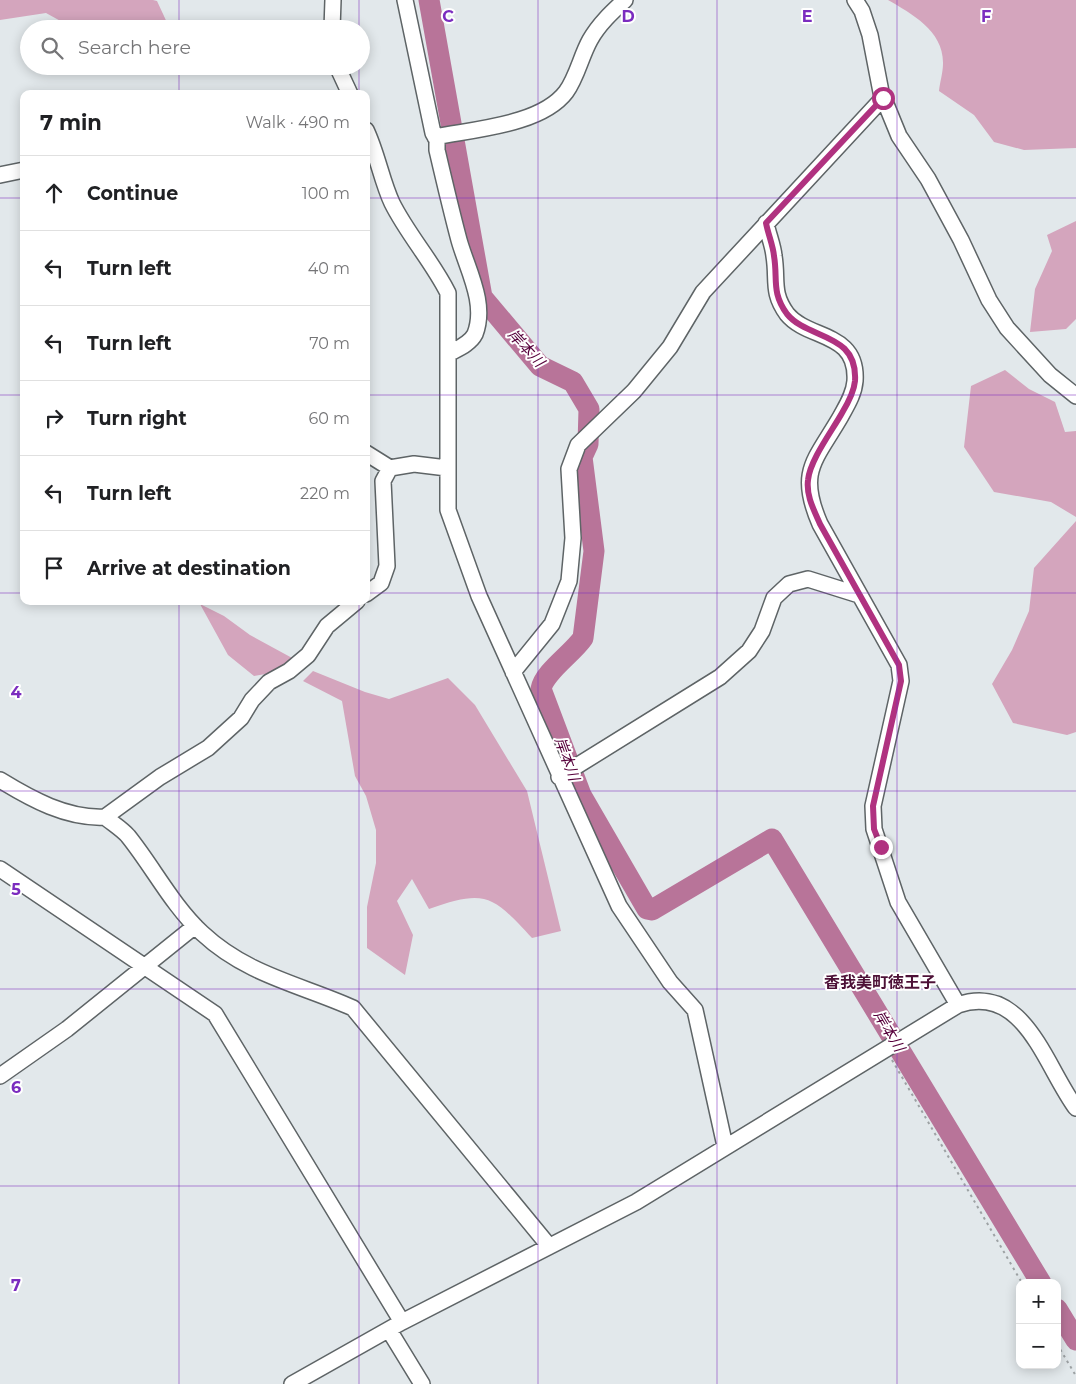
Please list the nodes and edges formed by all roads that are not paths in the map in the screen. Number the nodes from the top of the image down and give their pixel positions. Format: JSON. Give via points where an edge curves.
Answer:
{"nodes":[{"id":1,"x":333,"y":0,"type":"edge"},
{"id":2,"x":405,"y":0,"type":"edge"},
{"id":3,"x":625,"y":0,"type":"edge"},
{"id":4,"x":855,"y":0,"type":"edge"},
{"id":5,"x":332,"y":20,"type":"edge"},
{"id":6,"x":341,"y":75,"type":"edge"},
{"id":7,"x":348,"y":90,"type":"edge"},
{"id":8,"x":883,"y":98,"type":"junction"},
{"id":9,"x":435,"y":137,"type":"junction"},
{"id":10,"x":370,"y":138,"type":"edge"},
{"id":11,"x":20,"y":171,"type":"edge"},
{"id":12,"x":0,"y":174,"type":"edge"},
{"id":13,"x":766,"y":223,"type":"junction"},
{"id":14,"x":448,"y":354,"type":"junction"},
{"id":15,"x":1076,"y":396,"type":"edge"},
{"id":16,"x":370,"y":456,"type":"edge"},
{"id":17,"x":390,"y":468,"type":"junction"},
{"id":18,"x":448,"y":468,"type":"junction"},
{"id":19,"x":370,"y":591,"type":"edge"},
{"id":20,"x":859,"y":595,"type":"junction"},
{"id":21,"x":352,"y":605,"type":"edge"},
{"id":22,"x":513,"y":672,"type":"junction"},
{"id":23,"x":559,"y":777,"type":"junction"},
{"id":24,"x":2,"y":784,"type":"edge"},
{"id":25,"x":105,"y":817,"type":"junction"},
{"id":26,"x":0,"y":868,"type":"edge"},
{"id":27,"x":195,"y":926,"type":"junction"},
{"id":28,"x":146,"y":966,"type":"junction"},
{"id":29,"x":958,"y":1005,"type":"junction"},
{"id":30,"x":0,"y":1076,"type":"edge"},
{"id":31,"x":1076,"y":1108,"type":"edge"},
{"id":32,"x":725,"y":1146,"type":"junction"},
{"id":33,"x":549,"y":1246,"type":"junction"},
{"id":34,"x":396,"y":1326,"type":"junction"},
{"id":35,"x":292,"y":1384,"type":"edge"},
{"id":36,"x":422,"y":1384,"type":"edge"}],
"edges":[{"from":1,"to":5,"type":"street"},
{"from":2,"to":9,"type":"street"},
{"from":3,"to":9,"type":"street","via":[[603,20],[590,40],[566,92],[544,112]]},
{"from":4,"to":8,"type":"street","via":[[870,35]]},
{"from":6,"to":7,"type":"street"},
{"from":8,"to":13,"type":"street"},
{"from":8,"to":15,"type":"street","via":[[899,136],[928,179],[989,300],[1007,328],[1050,375]]},
{"from":9,"to":14,"type":"street","via":[[476,294],[474,335],[464,346]]},
{"from":10,"to":14,"type":"street","via":[[392,202],[448,293]]},
{"from":11,"to":12,"type":"street"},
{"from":13,"to":20,"type":"street","via":[[779,301],[799,324],[836,340],[850,357],[855,380],[850,400],[812,466],[808,480],[810,501],[816,516]]},
{"from":13,"to":22,"type":"street","via":[[703,292],[670,347],[634,391],[578,445],[569,469],[573,538],[569,581],[552,624]]},
{"from":14,"to":18,"type":"street"},
{"from":16,"to":17,"type":"street"},
{"from":17,"to":18,"type":"street","via":[[414,464]]},
{"from":17,"to":19,"type":"street","via":[[383,480],[387,566],[381,583]]},
{"from":18,"to":22,"type":"street","via":[[448,510],[458,543]]},
{"from":20,"to":23,"type":"street","via":[[808,579],[789,584],[774,598],[762,631],[749,651],[720,677]]},
{"from":20,"to":29,"type":"street","via":[[899,665],[901,681],[873,806],[874,829],[898,902]]},
{"from":21,"to":25,"type":"street","via":[[327,626],[308,655],[269,682],[241,718],[208,748],[160,777]]},
{"from":22,"to":23,"type":"street"},
{"from":23,"to":32,"type":"street","via":[[619,906],[670,982],[695,1010]]},
{"from":24,"to":25,"type":"street","via":[[61,811]]},
{"from":25,"to":27,"type":"street","via":[[127,835]]},
{"from":26,"to":28,"type":"street"},
{"from":27,"to":28,"type":"street"},
{"from":27,"to":33,"type":"street","via":[[228,956],[270,977],[353,1008]]},
{"from":28,"to":30,"type":"street"},
{"from":28,"to":34,"type":"street","via":[[215,1014]]},
{"from":29,"to":31,"type":"street","via":[[986,1000],[1010,1010],[1028,1029]]},
{"from":29,"to":32,"type":"street"},
{"from":32,"to":33,"type":"street","via":[[636,1202]]},
{"from":33,"to":34,"type":"street"},
{"from":34,"to":35,"type":"street"},
{"from":34,"to":36,"type":"street"}]}
